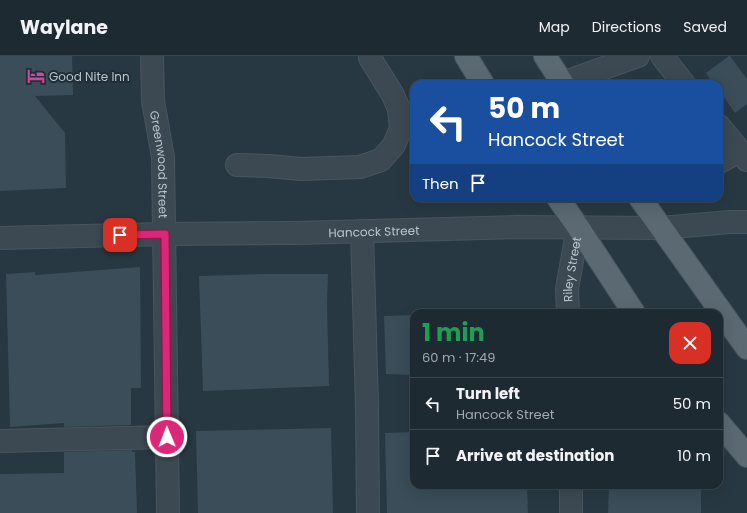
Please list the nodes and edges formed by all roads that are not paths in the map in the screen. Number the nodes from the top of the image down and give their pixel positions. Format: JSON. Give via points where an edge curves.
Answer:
{"nodes":[{"id":1,"x":152,"y":56,"type":"edge"},
{"id":2,"x":466,"y":56,"type":"edge"},
{"id":3,"x":546,"y":56,"type":"edge"},
{"id":4,"x":638,"y":56,"type":"edge"},
{"id":5,"x":662,"y":56,"type":"edge"},
{"id":6,"x":370,"y":58,"type":"dead end"},
{"id":7,"x":606,"y":77,"type":"edge"},
{"id":8,"x":481,"y":80,"type":"edge"},
{"id":9,"x":561,"y":80,"type":"edge"},
{"id":10,"x":588,"y":80,"type":"edge"},
{"id":11,"x":681,"y":80,"type":"edge"},
{"id":12,"x":723,"y":131,"type":"edge"},
{"id":13,"x":743,"y":156,"type":"edge"},
{"id":14,"x":723,"y":161,"type":"edge"},
{"id":15,"x":237,"y":165,"type":"dead end"},
{"id":16,"x":561,"y":202,"type":"edge"},
{"id":17,"x":643,"y":202,"type":"edge"},
{"id":18,"x":747,"y":222,"type":"edge"},
{"id":19,"x":578,"y":227,"type":"junction"},
{"id":20,"x":661,"y":228,"type":"junction"},
{"id":21,"x":362,"y":231,"type":"junction"},
{"id":22,"x":165,"y":234,"type":"junction"},
{"id":23,"x":0,"y":238,"type":"edge"},
{"id":24,"x":568,"y":309,"type":"edge"},
{"id":25,"x":631,"y":309,"type":"edge"},
{"id":26,"x":719,"y":309,"type":"edge"},
{"id":27,"x":723,"y":315,"type":"edge"},
{"id":28,"x":747,"y":348,"type":"edge"},
{"id":29,"x":723,"y":428,"type":"edge"},
{"id":30,"x":167,"y":437,"type":"junction"},
{"id":31,"x":0,"y":441,"type":"edge"},
{"id":32,"x":747,"y":456,"type":"edge"},
{"id":33,"x":571,"y":489,"type":"edge"},
{"id":34,"x":168,"y":513,"type":"edge"},
{"id":35,"x":368,"y":513,"type":"edge"},
{"id":36,"x":570,"y":513,"type":"edge"}],
"edges":[{"from":1,"to":22,"type":"street","name":"Greenwood Street","via":[[153,101],[163,157]]},
{"from":2,"to":8,"type":"main road"},
{"from":3,"to":9,"type":"main road"},
{"from":4,"to":7,"type":"street"},
{"from":5,"to":11,"type":"street"},
{"from":6,"to":15,"type":"street","via":[[399,108],[401,128],[394,145],[381,160],[360,167],[301,170]]},
{"from":7,"to":10,"type":"street"},
{"from":12,"to":13,"type":"street"},
{"from":13,"to":14,"type":"street"},
{"from":16,"to":19,"type":"main road"},
{"from":17,"to":20,"type":"main road"},
{"from":18,"to":20,"type":"street","name":"Hancock Street"},
{"from":19,"to":20,"type":"street","name":"Hancock Street"},
{"from":19,"to":21,"type":"street","name":"Hancock Street"},
{"from":19,"to":24,"type":"street","name":"Riley Street","via":[[567,289]]},
{"from":19,"to":25,"type":"main road"},
{"from":20,"to":26,"type":"main road"},
{"from":21,"to":22,"type":"street","name":"Hancock Street"},
{"from":21,"to":35,"type":"street"},
{"from":22,"to":23,"type":"street","name":"Hancock Street"},
{"from":22,"to":30,"type":"street","name":"Greenwood Street"},
{"from":27,"to":28,"type":"main road"},
{"from":29,"to":32,"type":"main road"},
{"from":30,"to":31,"type":"street"},
{"from":30,"to":34,"type":"street","name":"Greenwood Street"},
{"from":33,"to":36,"type":"street"}]}
